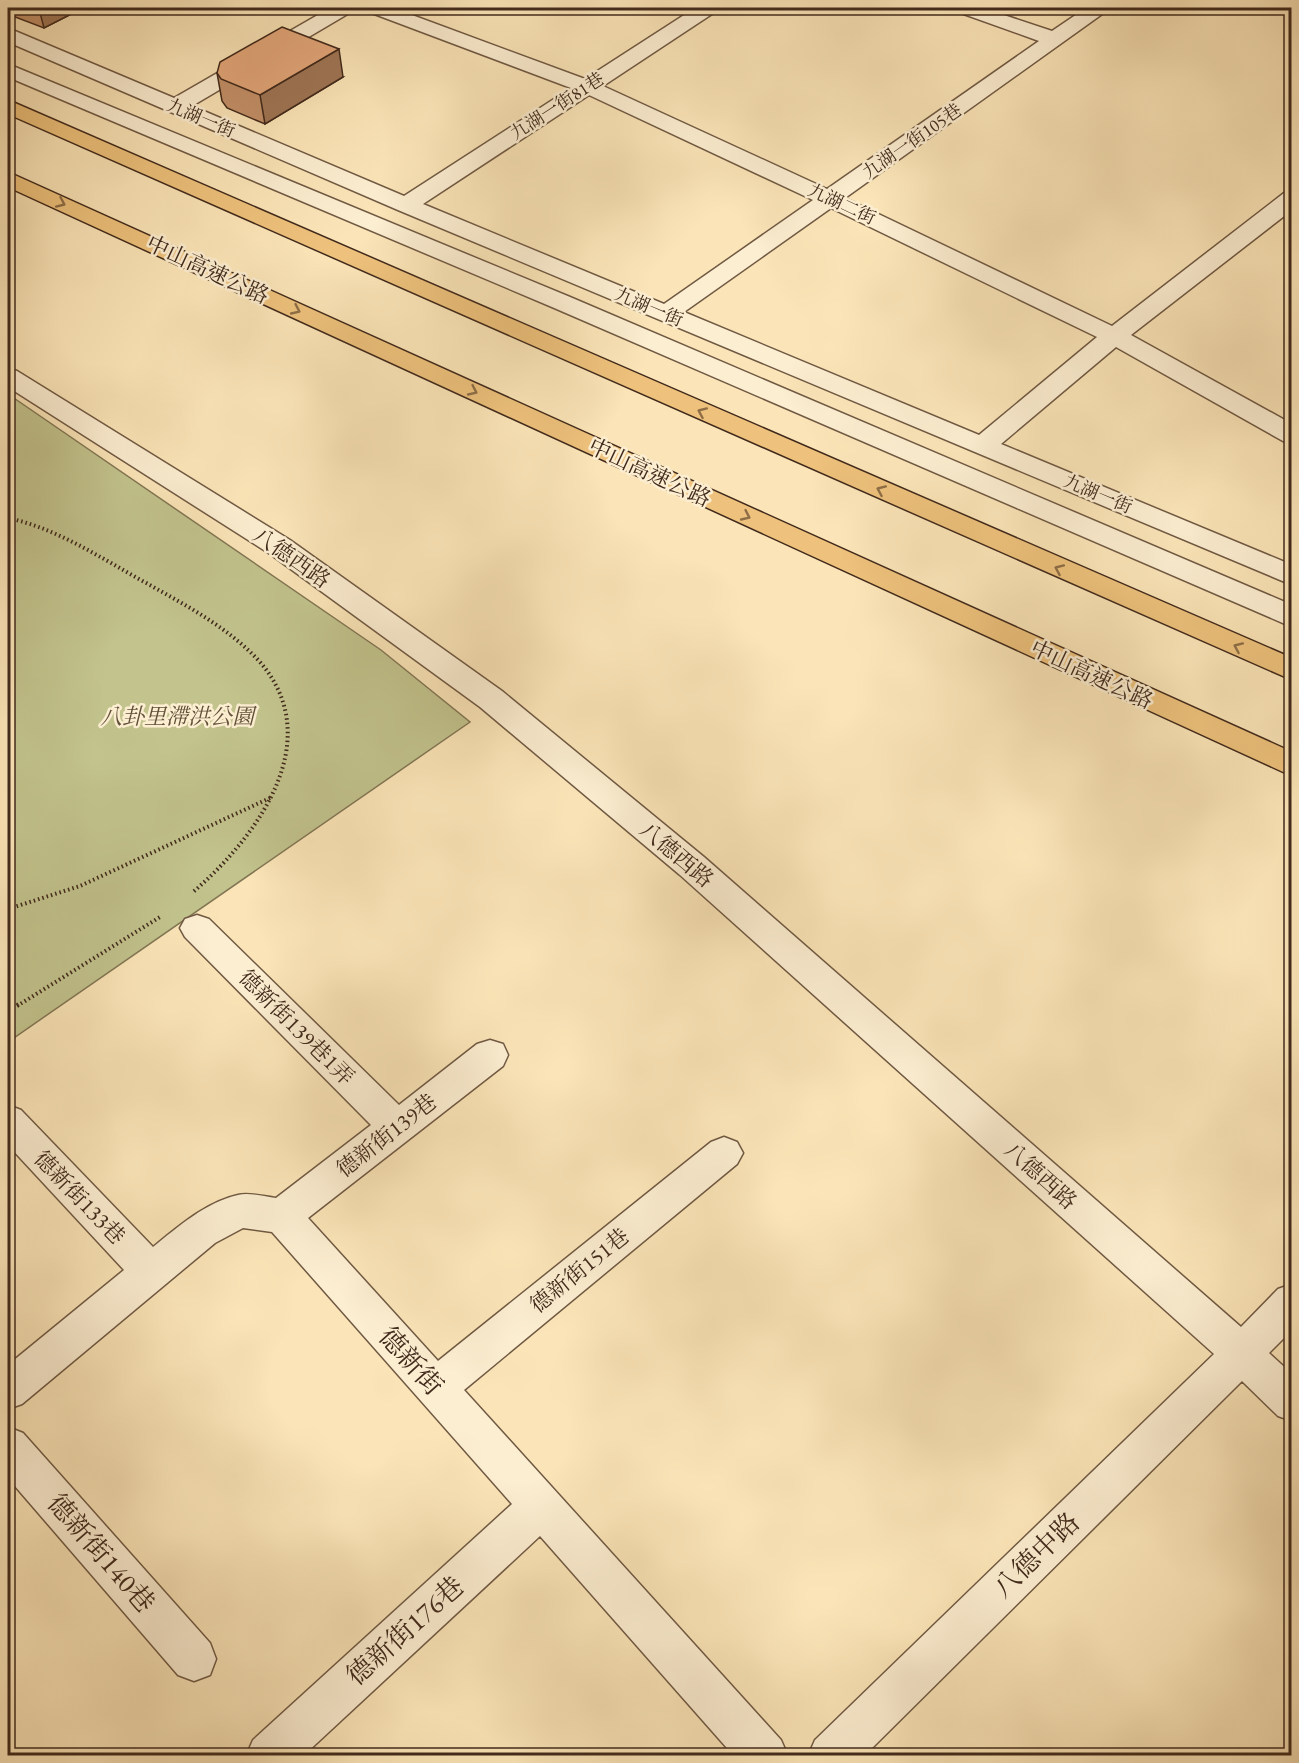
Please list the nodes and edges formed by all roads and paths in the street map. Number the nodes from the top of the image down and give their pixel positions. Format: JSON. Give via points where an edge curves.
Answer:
{"nodes":[{"id":1,"x":344,"y":8,"type":"edge"},
{"id":2,"x":376,"y":8,"type":"edge"},
{"id":3,"x":708,"y":8,"type":"edge"},
{"id":4,"x":965,"y":8,"type":"edge"},
{"id":5,"x":1098,"y":8,"type":"edge"},
{"id":6,"x":8,"y":35,"type":"edge"},
{"id":7,"x":1054,"y":39,"type":"junction"},
{"id":8,"x":8,"y":70,"type":"edge"},
{"id":9,"x":588,"y":87,"type":"junction"},
{"id":10,"x":8,"y":106,"type":"edge"},
{"id":11,"x":174,"y":107,"type":"junction"},
{"id":12,"x":8,"y":179,"type":"edge"},
{"id":13,"x":1292,"y":198,"type":"edge"},
{"id":14,"x":830,"y":199,"type":"junction"},
{"id":15,"x":406,"y":205,"type":"junction"},
{"id":16,"x":666,"y":314,"type":"junction"},
{"id":17,"x":1114,"y":336,"type":"junction"},
{"id":18,"x":8,"y":376,"type":"edge"},
{"id":19,"x":1292,"y":435,"type":"edge"},
{"id":20,"x":983,"y":445,"type":"junction"},
{"id":21,"x":8,"y":518,"type":"edge"},
{"id":22,"x":1292,"y":576,"type":"edge"},
{"id":23,"x":1292,"y":617,"type":"edge"},
{"id":24,"x":1292,"y":670,"type":"edge"},
{"id":25,"x":1292,"y":765,"type":"edge"},
{"id":26,"x":270,"y":798,"type":"junction"},
{"id":27,"x":8,"y":909,"type":"edge"},
{"id":28,"x":168,"y":912,"type":"dead end"},
{"id":29,"x":191,"y":914,"type":"joint"},
{"id":30,"x":8,"y":1011,"type":"edge"},
{"id":31,"x":490,"y":1054,"type":"dead end"},
{"id":32,"x":8,"y":1121,"type":"edge"},
{"id":33,"x":397,"y":1127,"type":"junction"},
{"id":34,"x":724,"y":1153,"type":"dead end"},
{"id":35,"x":282,"y":1216,"type":"junction"},
{"id":36,"x":152,"y":1273,"type":"junction"},
{"id":37,"x":1292,"y":1302,"type":"edge"},
{"id":38,"x":1242,"y":1354,"type":"junction"},
{"id":39,"x":435,"y":1388,"type":"junction"},
{"id":40,"x":8,"y":1390,"type":"edge"},
{"id":41,"x":1292,"y":1402,"type":"edge"},
{"id":42,"x":8,"y":1447,"type":"edge"},
{"id":43,"x":541,"y":1506,"type":"junction"},
{"id":44,"x":194,"y":1659,"type":"dead end"},
{"id":45,"x":269,"y":1755,"type":"edge"},
{"id":46,"x":765,"y":1755,"type":"edge"},
{"id":47,"x":831,"y":1755,"type":"edge"}],
"edges":[{"from":1,"to":11,"type":"street"},
{"from":2,"to":9,"type":"street","name":"九湖二街"},
{"from":3,"to":9,"type":"street","name":"九湖一街81巷"},
{"from":4,"to":7,"type":"street"},
{"from":5,"to":7,"type":"street","name":"九湖一街105巷"},
{"from":6,"to":11,"type":"street","name":"九湖一街"},
{"from":7,"to":14,"type":"street","name":"九湖一街105巷"},
{"from":8,"to":23,"type":"street","via":[[572,307]]},
{"from":9,"to":14,"type":"street","name":"九湖二街"},
{"from":9,"to":15,"type":"street","name":"九湖一街81巷"},
{"from":24,"to":10,"type":"highway","one_way":true},
{"from":11,"to":15,"type":"street","name":"九湖一街"},
{"from":12,"to":25,"type":"highway","name":"中山高速公路","one_way":true},
{"from":13,"to":17,"type":"street"},
{"from":14,"to":16,"type":"street","name":"九湖一街105巷"},
{"from":14,"to":17,"type":"street","name":"九湖二街"},
{"from":15,"to":16,"type":"street","name":"九湖一街"},
{"from":16,"to":20,"type":"street","name":"九湖一街"},
{"from":17,"to":19,"type":"street","name":"九湖二街"},
{"from":17,"to":20,"type":"street"},
{"from":18,"to":38,"type":"street","name":"八德西路","via":[[280,547],[491,699],[692,866]]},
{"from":20,"to":22,"type":"street","name":"九湖一街"},
{"from":21,"to":26,"type":"path","via":[[39,526],[188,608],[262,664],[279,689],[287,720],[288,749]]},
{"from":26,"to":27,"type":"path","via":[[80,886]]},
{"from":26,"to":29,"type":"path","via":[[256,825]]},
{"from":28,"to":30,"type":"path"},
{"from":29,"to":33,"type":"street","name":"德新街139巷1弄"},
{"from":31,"to":33,"type":"street","name":"德新街139巷"},
{"from":32,"to":36,"type":"street","name":"德新街133巷"},
{"from":33,"to":35,"type":"street","name":"德新街139巷"},
{"from":34,"to":39,"type":"street","name":"德新街151巷"},
{"from":35,"to":36,"type":"street","via":[[240,1211],[201,1231]]},
{"from":35,"to":39,"type":"street","name":"德新街"},
{"from":36,"to":40,"type":"street"},
{"from":37,"to":38,"type":"street","name":"八德中路"},
{"from":38,"to":41,"type":"street","name":"八德西路"},
{"from":38,"to":47,"type":"street","name":"八德中路"},
{"from":39,"to":43,"type":"street","name":"德新街"},
{"from":42,"to":44,"type":"street","name":"德新街140巷"},
{"from":43,"to":45,"type":"street","name":"德新街176巷"},
{"from":43,"to":46,"type":"street","name":"德新街"}]}
